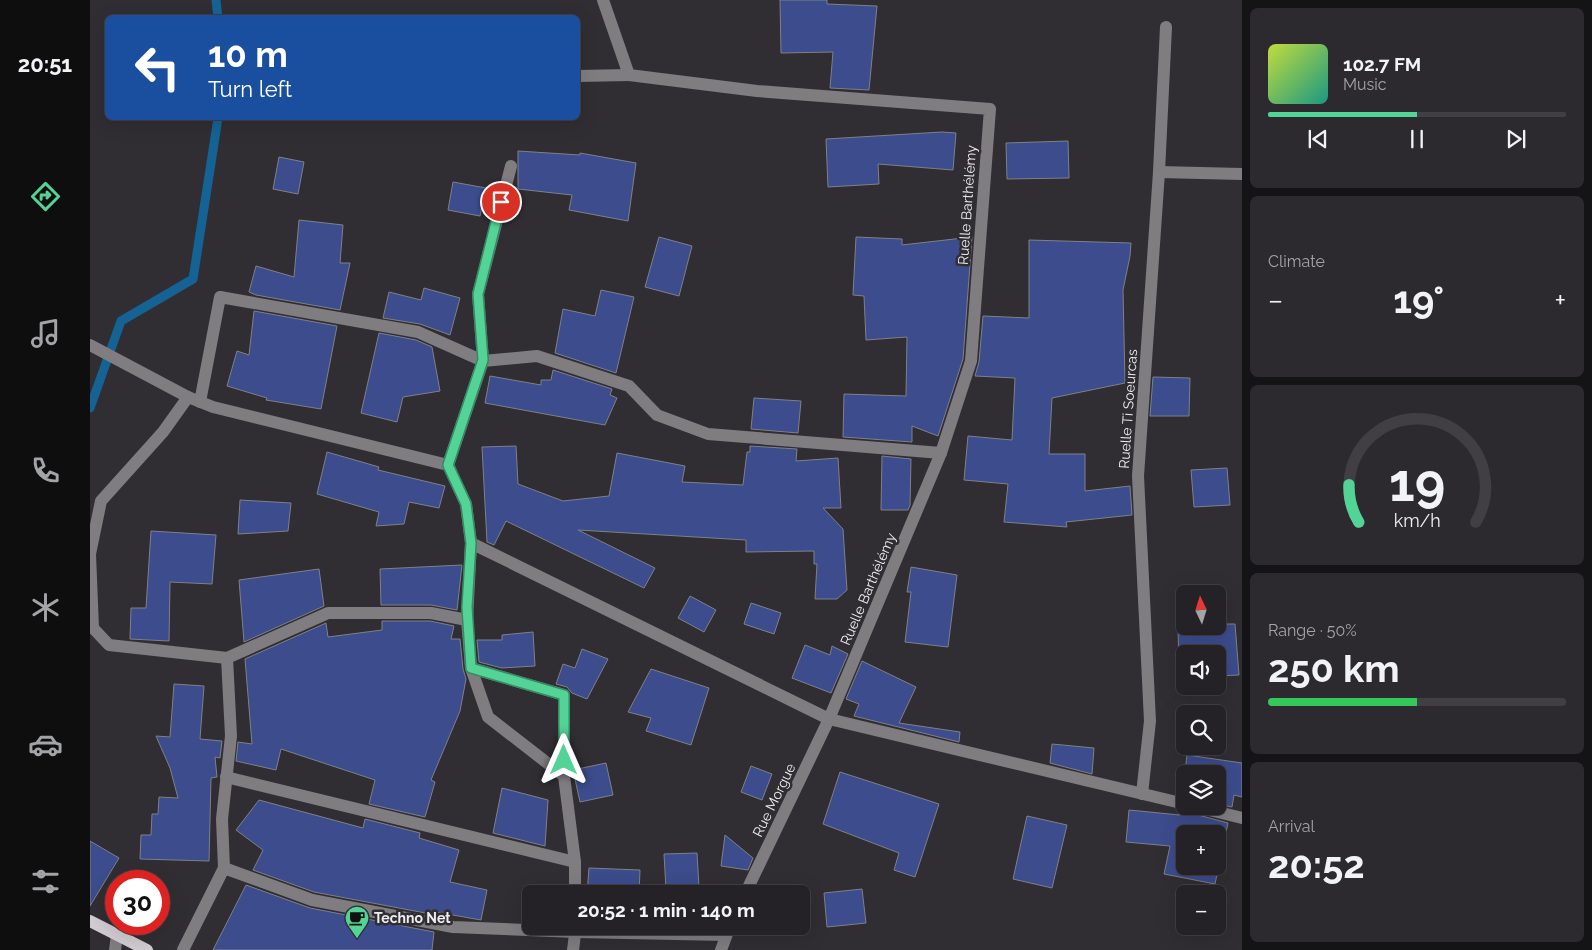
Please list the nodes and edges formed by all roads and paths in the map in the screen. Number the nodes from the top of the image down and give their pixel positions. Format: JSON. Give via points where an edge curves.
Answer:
{"nodes":[{"id":1,"x":603,"y":0,"type":"edge"},
{"id":2,"x":1166,"y":27,"type":"dead end"},
{"id":3,"x":629,"y":75,"type":"junction"},
{"id":4,"x":580,"y":76,"type":"edge"},
{"id":5,"x":511,"y":166,"type":"dead end"},
{"id":6,"x":1159,"y":172,"type":"junction"},
{"id":7,"x":1242,"y":174,"type":"edge"},
{"id":8,"x":90,"y":345,"type":"edge"},
{"id":9,"x":483,"y":360,"type":"junction"},
{"id":10,"x":202,"y":403,"type":"junction"},
{"id":11,"x":941,"y":453,"type":"junction"},
{"id":12,"x":448,"y":465,"type":"junction"},
{"id":13,"x":471,"y":543,"type":"junction"},
{"id":14,"x":90,"y":554,"type":"edge"},
{"id":15,"x":467,"y":620,"type":"junction"},
{"id":16,"x":227,"y":658,"type":"junction"},
{"id":17,"x":471,"y":668,"type":"junction"},
{"id":18,"x":829,"y":719,"type":"junction"},
{"id":19,"x":564,"y":776,"type":"junction"},
{"id":20,"x":226,"y":777,"type":"junction"},
{"id":21,"x":1142,"y":794,"type":"junction"},
{"id":22,"x":1176,"y":802,"type":"edge"},
{"id":23,"x":1226,"y":814,"type":"edge"},
{"id":24,"x":1242,"y":818,"type":"edge"},
{"id":25,"x":575,"y":862,"type":"junction"},
{"id":26,"x":224,"y":868,"type":"junction"},
{"id":27,"x":575,"y":885,"type":"edge"},
{"id":28,"x":749,"y":885,"type":"edge"},
{"id":29,"x":90,"y":921,"type":"edge"},
{"id":30,"x":522,"y":928,"type":"edge"},
{"id":31,"x":105,"y":929,"type":"edge"},
{"id":32,"x":117,"y":935,"type":"joint"},
{"id":33,"x":575,"y":935,"type":"edge"},
{"id":34,"x":726,"y":935,"type":"edge"},
{"id":35,"x":115,"y":950,"type":"edge"},
{"id":36,"x":147,"y":950,"type":"edge"},
{"id":37,"x":184,"y":950,"type":"edge"},
{"id":38,"x":574,"y":950,"type":"edge"},
{"id":39,"x":721,"y":950,"type":"edge"}],
"edges":[{"from":1,"to":3,"type":"street"},
{"from":2,"to":6,"type":"street","name":"Ruelle Ti Soeurcas"},
{"from":3,"to":4,"type":"street"},
{"from":3,"to":11,"type":"street","name":"Ruelle Barthélémy","via":[[757,92],[990,109],[971,361]]},
{"from":5,"to":9,"type":"street","via":[[478,294]]},
{"from":6,"to":7,"type":"street"},
{"from":6,"to":21,"type":"street","name":"Ruelle Ti Soeurcas","via":[[1138,476],[1150,721]]},
{"from":8,"to":10,"type":"street"},
{"from":9,"to":10,"type":"street","via":[[418,332],[220,297]]},
{"from":9,"to":11,"type":"street","via":[[537,356],[629,386],[658,415],[708,434]]},
{"from":9,"to":12,"type":"street"},
{"from":10,"to":12,"type":"street"},
{"from":10,"to":14,"type":"street","via":[[163,432],[101,501]]},
{"from":11,"to":18,"type":"street","name":"Ruelle Barthélémy"},
{"from":12,"to":13,"type":"street","via":[[466,504]]},
{"from":13,"to":15,"type":"street"},
{"from":13,"to":18,"type":"street"},
{"from":14,"to":16,"type":"street","via":[[93,628],[109,645]]},
{"from":15,"to":16,"type":"street","via":[[431,613],[328,612]]},
{"from":15,"to":17,"type":"street"},
{"from":16,"to":20,"type":"street","via":[[231,736]]},
{"from":17,"to":19,"type":"street","via":[[488,717]]},
{"from":17,"to":19,"type":"street","via":[[564,695]]},
{"from":18,"to":21,"type":"street"},
{"from":18,"to":28,"type":"street","name":"Rue Morgue"},
{"from":19,"to":25,"type":"street"},
{"from":20,"to":25,"type":"street"},
{"from":20,"to":26,"type":"street","via":[[222,819]]},
{"from":21,"to":22,"type":"street"},
{"from":23,"to":24,"type":"street"},
{"from":25,"to":27,"type":"street"},
{"from":26,"to":30,"type":"street","via":[[312,900],[453,927]]},
{"from":26,"to":37,"type":"street"},
{"from":29,"to":31,"type":"main road"},
{"from":32,"to":35,"type":"street"},
{"from":32,"to":36,"type":"main road"},
{"from":33,"to":38,"type":"street"},
{"from":34,"to":39,"type":"street"}]}
